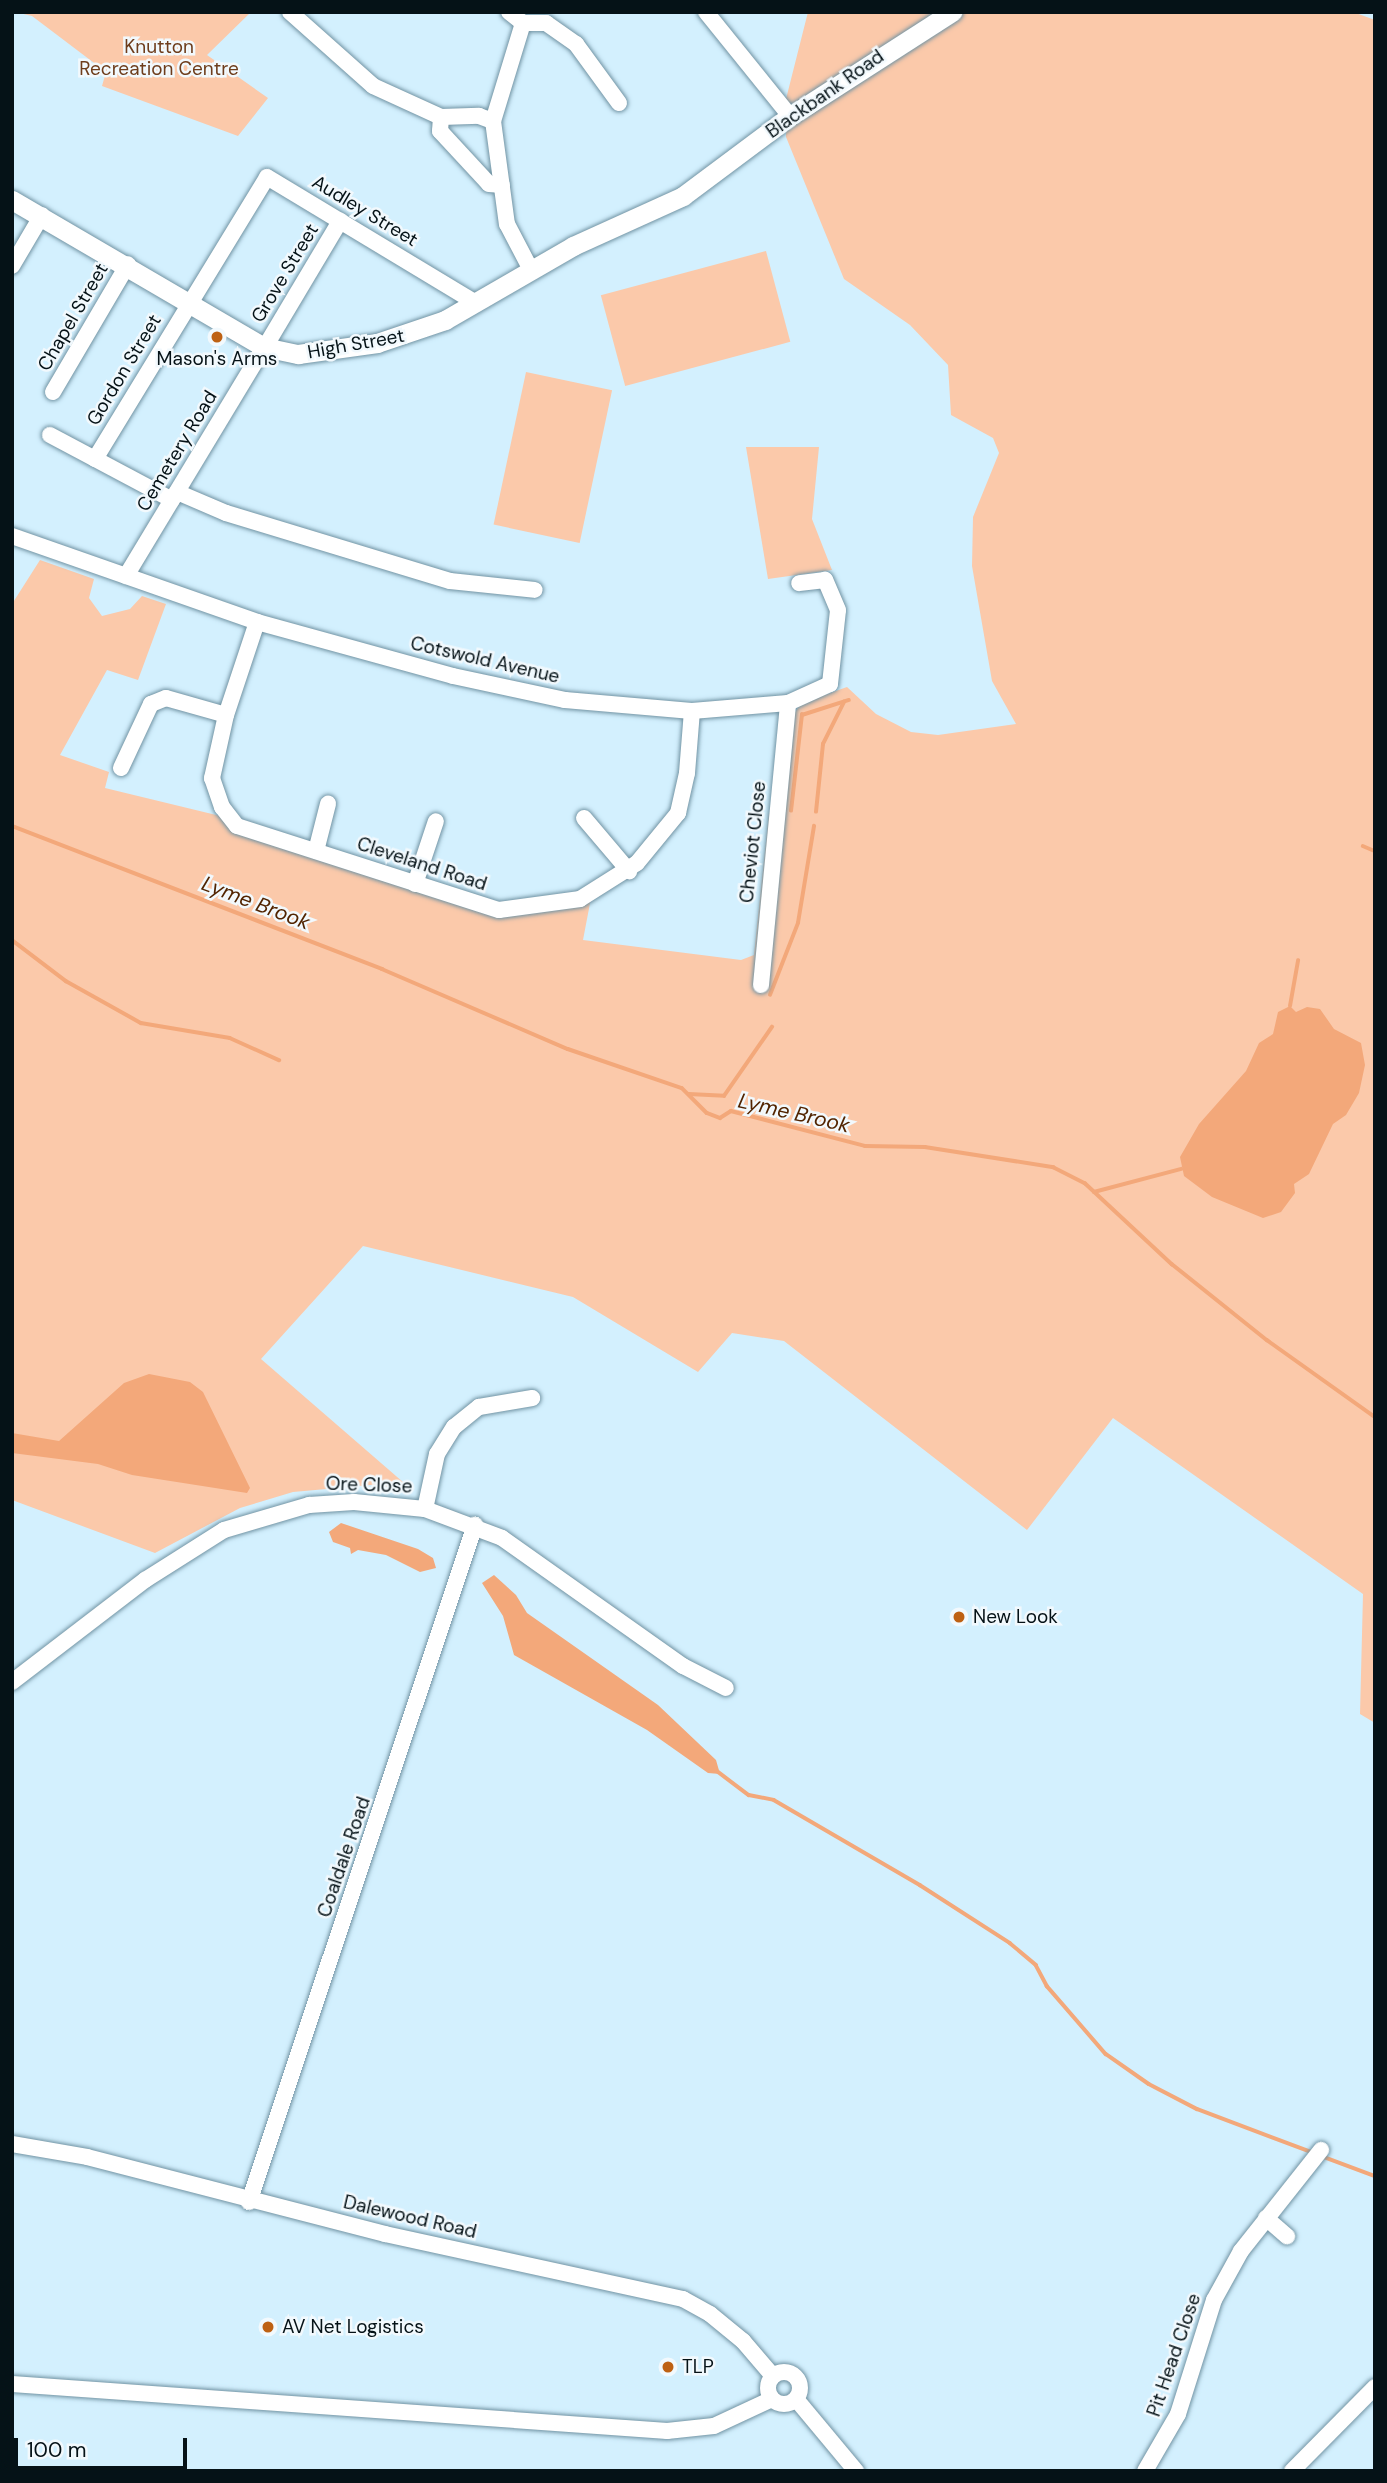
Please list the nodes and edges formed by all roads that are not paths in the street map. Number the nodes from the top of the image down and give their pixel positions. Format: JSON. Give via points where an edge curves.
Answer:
{"nodes":[{"id":1,"x":290,"y":12,"type":"edge"},
{"id":2,"x":509,"y":12,"type":"edge"},
{"id":3,"x":706,"y":12,"type":"edge"},
{"id":4,"x":952,"y":12,"type":"edge"},
{"id":5,"x":523,"y":23,"type":"junction"},
{"id":6,"x":620,"y":103,"type":"dead end"},
{"id":7,"x":790,"y":116,"type":"junction"},
{"id":8,"x":441,"y":117,"type":"junction"},
{"id":9,"x":493,"y":121,"type":"junction"},
{"id":10,"x":701,"y":182,"type":"joint"},
{"id":11,"x":502,"y":186,"type":"junction"},
{"id":12,"x":12,"y":200,"type":"edge"},
{"id":13,"x":246,"y":212,"type":"joint"},
{"id":14,"x":42,"y":215,"type":"junction"},
{"id":15,"x":340,"y":221,"type":"junction"},
{"id":16,"x":128,"y":264,"type":"junction"},
{"id":17,"x":12,"y":266,"type":"edge"},
{"id":18,"x":531,"y":270,"type":"junction"},
{"id":19,"x":476,"y":303,"type":"junction"},
{"id":20,"x":189,"y":304,"type":"junction"},
{"id":21,"x":265,"y":347,"type":"junction"},
{"id":22,"x":53,"y":392,"type":"dead end"},
{"id":23,"x":50,"y":435,"type":"dead end"},
{"id":24,"x":95,"y":459,"type":"junction"},
{"id":25,"x":175,"y":496,"type":"junction"},
{"id":26,"x":12,"y":536,"type":"edge"},
{"id":27,"x":126,"y":576,"type":"junction"},
{"id":28,"x":799,"y":583,"type":"dead end"},
{"id":29,"x":535,"y":590,"type":"dead end"},
{"id":30,"x":257,"y":622,"type":"junction"},
{"id":31,"x":788,"y":703,"type":"junction"},
{"id":32,"x":692,"y":711,"type":"junction"},
{"id":33,"x":226,"y":715,"type":"junction"},
{"id":34,"x":121,"y":768,"type":"dead end"},
{"id":35,"x":328,"y":804,"type":"dead end"},
{"id":36,"x":583,"y":818,"type":"dead end"},
{"id":37,"x":436,"y":821,"type":"dead end"},
{"id":38,"x":316,"y":851,"type":"junction"},
{"id":39,"x":629,"y":871,"type":"junction"},
{"id":40,"x":415,"y":884,"type":"junction"},
{"id":41,"x":761,"y":985,"type":"dead end"},
{"id":42,"x":532,"y":1398,"type":"dead end"},
{"id":43,"x":425,"y":1509,"type":"junction"},
{"id":44,"x":475,"y":1525,"type":"junction"},
{"id":45,"x":12,"y":1682,"type":"edge"},
{"id":46,"x":726,"y":1688,"type":"dead end"},
{"id":47,"x":12,"y":2144,"type":"edge"},
{"id":48,"x":1321,"y":2150,"type":"dead end"},
{"id":49,"x":250,"y":2202,"type":"junction"},
{"id":50,"x":1266,"y":2218,"type":"junction"},
{"id":51,"x":1287,"y":2236,"type":"dead end"},
{"id":52,"x":773,"y":2376,"type":"junction"},
{"id":53,"x":12,"y":2384,"type":"edge"},
{"id":54,"x":1375,"y":2387,"type":"edge"},
{"id":55,"x":772,"y":2399,"type":"junction"},
{"id":56,"x":796,"y":2399,"type":"junction"},
{"id":57,"x":856,"y":2471,"type":"edge"},
{"id":58,"x":1144,"y":2471,"type":"edge"},
{"id":59,"x":1292,"y":2471,"type":"edge"}],
"edges":[{"from":1,"to":8,"type":"street","via":[[373,86]]},
{"from":2,"to":5,"type":"street"},
{"from":3,"to":7,"type":"street"},
{"from":4,"to":7,"type":"main road","name":"Blackbank Road"},
{"from":5,"to":6,"type":"street","via":[[547,23],[576,44]]},
{"from":5,"to":9,"type":"street"},
{"from":7,"to":10,"type":"main road","name":"Blackbank Road"},
{"from":8,"to":9,"type":"street","via":[[479,116]]},
{"from":8,"to":11,"type":"street","via":[[440,131],[489,184]]},
{"from":9,"to":11,"type":"street"},
{"from":10,"to":18,"type":"main road","name":"High Street","via":[[660,208]]},
{"from":11,"to":18,"type":"street","via":[[507,224]]},
{"from":12,"to":14,"type":"main road","name":"High Street"},
{"from":13,"to":15,"type":"street","name":"Audley Street","via":[[267,177]]},
{"from":13,"to":20,"type":"street","name":"Gordon Street"},
{"from":14,"to":16,"type":"main road","name":"High Street"},
{"from":14,"to":17,"type":"street"},
{"from":15,"to":19,"type":"street","name":"Audley Street"},
{"from":15,"to":21,"type":"street","name":"Grove Street"},
{"from":16,"to":20,"type":"main road","name":"High Street"},
{"from":16,"to":22,"type":"street","name":"Chapel Street"},
{"from":18,"to":19,"type":"main road","name":"High Street"},
{"from":19,"to":21,"type":"main road","name":"High Street","via":[[415,333],[377,344],[298,354]]},
{"from":20,"to":21,"type":"main road","name":"High Street"},
{"from":20,"to":24,"type":"street","name":"Gordon Street"},
{"from":21,"to":25,"type":"street","name":"Cemetery Road"},
{"from":23,"to":24,"type":"street"},
{"from":24,"to":25,"type":"street"},
{"from":25,"to":27,"type":"street","name":"Cemetery Road"},
{"from":25,"to":29,"type":"street","via":[[450,581]]},
{"from":26,"to":27,"type":"street","name":"Cotswold Avenue"},
{"from":27,"to":30,"type":"street","name":"Cotswold Avenue"},
{"from":28,"to":31,"type":"street","name":"Cotswold Avenue","via":[[825,580],[838,610],[830,684]]},
{"from":30,"to":32,"type":"street","name":"Cotswold Avenue","via":[[453,677],[565,700]]},
{"from":30,"to":33,"type":"street","name":"Cleveland Road"},
{"from":31,"to":32,"type":"street","name":"Cotswold Avenue"},
{"from":31,"to":41,"type":"street","name":"Cheviot Close"},
{"from":32,"to":39,"type":"street","name":"Cleveland Road","via":[[678,813]]},
{"from":33,"to":34,"type":"street","via":[[166,698],[151,704]]},
{"from":33,"to":38,"type":"street","name":"Cleveland Road","via":[[212,778],[222,807],[237,827]]},
{"from":35,"to":38,"type":"street"},
{"from":36,"to":39,"type":"street"},
{"from":37,"to":40,"type":"street"},
{"from":38,"to":40,"type":"street","name":"Cleveland Road"},
{"from":39,"to":40,"type":"street","name":"Cleveland Road","via":[[580,899],[499,910]]},
{"from":42,"to":43,"type":"street","via":[[479,1407],[454,1427],[437,1454]]},
{"from":43,"to":44,"type":"street","name":"Ore Close"},
{"from":43,"to":45,"type":"street","name":"Ore Close","via":[[354,1502],[309,1505],[224,1530],[156,1572]]},
{"from":44,"to":46,"type":"street","name":"Ore Close","via":[[526,1552],[683,1666]]},
{"from":44,"to":49,"type":"street","name":"Coaldale Road"},
{"from":47,"to":49,"type":"street","name":"Dalewood Road","via":[[87,2157]]},
{"from":48,"to":50,"type":"street","name":"Pit Head Close","via":[[1304,2177]]},
{"from":49,"to":52,"type":"street","name":"Dalewood Road","via":[[683,2299],[743,2341]]},
{"from":50,"to":51,"type":"street"},
{"from":50,"to":58,"type":"street","name":"Pit Head Close","via":[[1214,2300],[1178,2414]]},
{"from":52,"to":55,"type":"street","via":[[768,2385]]},
{"from":52,"to":56,"type":"street","name":"Dalewood Road","via":[[783,2372],[794,2375],[800,2390]]},
{"from":53,"to":55,"type":"street","via":[[667,2431],[714,2426]]},
{"from":54,"to":59,"type":"street"},
{"from":55,"to":56,"type":"street","via":[[786,2404]]},
{"from":56,"to":57,"type":"street"}]}
